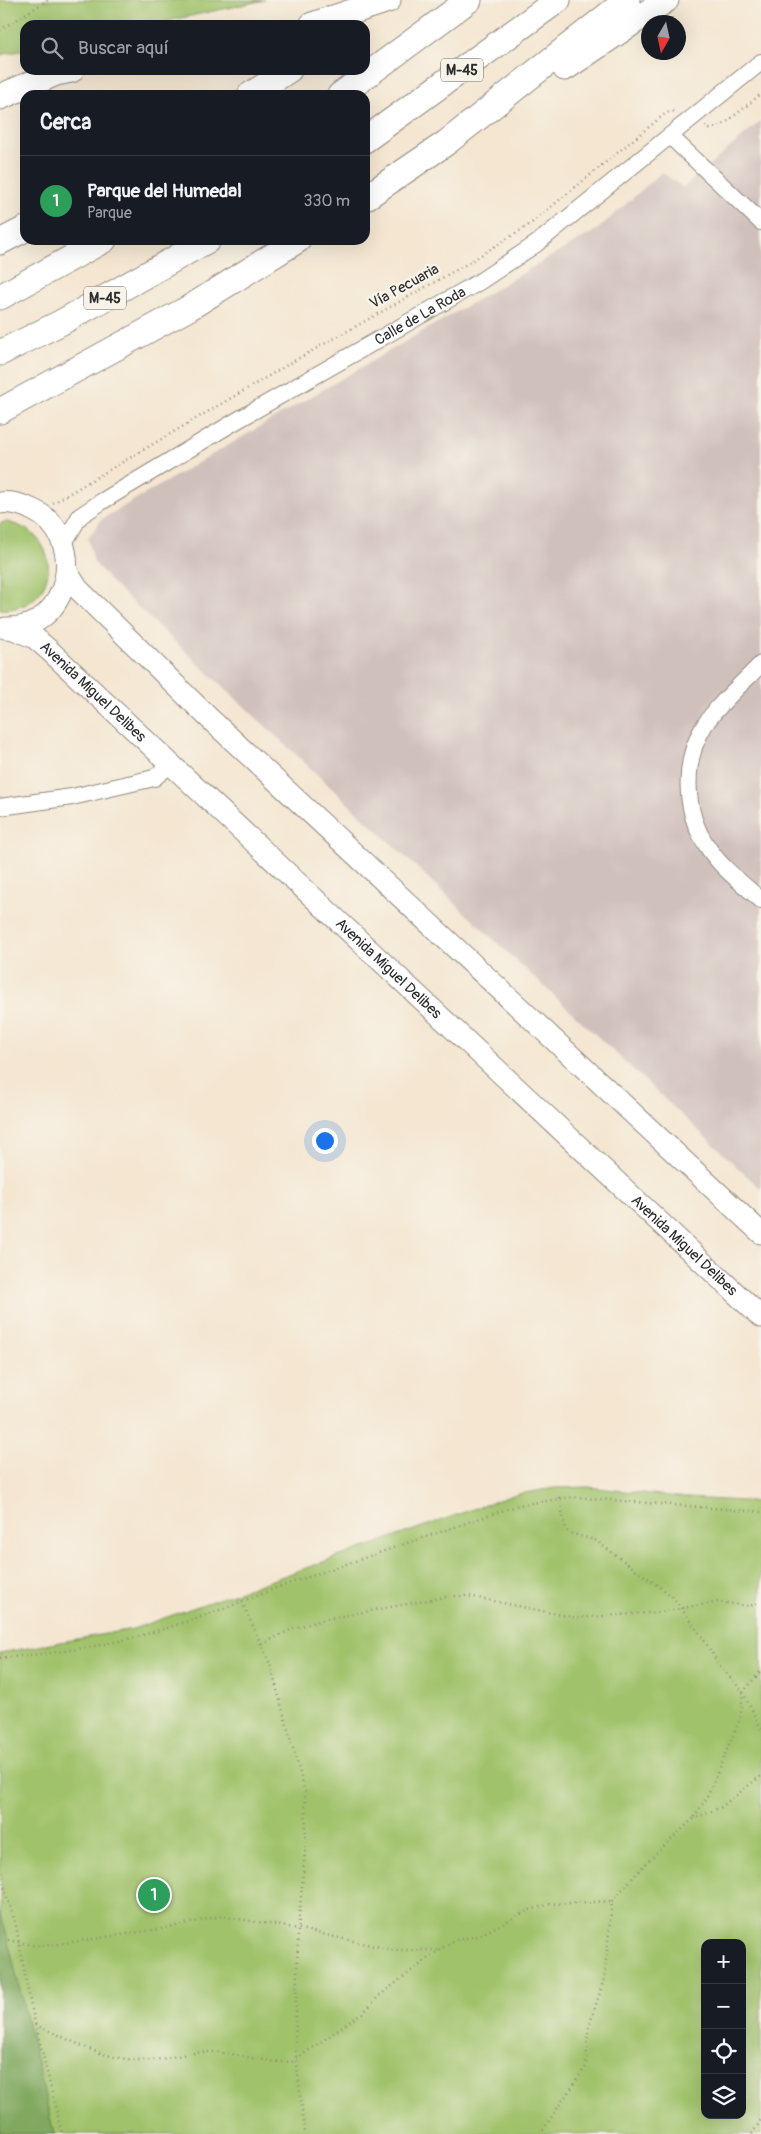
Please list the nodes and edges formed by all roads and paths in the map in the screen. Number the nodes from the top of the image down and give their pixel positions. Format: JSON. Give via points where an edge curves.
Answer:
{"nodes":[{"id":1,"x":48,"y":0,"type":"edge"},
{"id":2,"x":388,"y":0,"type":"edge"},
{"id":3,"x":469,"y":0,"type":"edge"},
{"id":4,"x":558,"y":0,"type":"edge"},
{"id":5,"x":627,"y":0,"type":"edge"},
{"id":6,"x":666,"y":0,"type":"edge"},
{"id":7,"x":327,"y":20,"type":"edge"},
{"id":8,"x":360,"y":20,"type":"edge"},
{"id":9,"x":0,"y":30,"type":"edge"},
{"id":10,"x":761,"y":62,"type":"edge"},
{"id":11,"x":370,"y":73,"type":"edge"},
{"id":12,"x":51,"y":75,"type":"edge"},
{"id":13,"x":281,"y":75,"type":"edge"},
{"id":14,"x":367,"y":75,"type":"edge"},
{"id":15,"x":258,"y":90,"type":"edge"},
{"id":16,"x":347,"y":90,"type":"edge"},
{"id":17,"x":761,"y":94,"type":"edge"},
{"id":18,"x":0,"y":97,"type":"edge"},
{"id":19,"x":693,"y":118,"type":"junction"},
{"id":20,"x":370,"y":136,"type":"edge"},
{"id":21,"x":671,"y":137,"type":"junction"},
{"id":22,"x":446,"y":143,"type":"junction"},
{"id":23,"x":370,"y":195,"type":"edge"},
{"id":24,"x":761,"y":222,"type":"edge"},
{"id":25,"x":20,"y":232,"type":"edge"},
{"id":26,"x":0,"y":242,"type":"edge"},
{"id":27,"x":95,"y":245,"type":"edge"},
{"id":28,"x":199,"y":245,"type":"edge"},
{"id":29,"x":290,"y":245,"type":"edge"},
{"id":30,"x":0,"y":297,"type":"edge"},
{"id":31,"x":0,"y":353,"type":"edge"},
{"id":32,"x":0,"y":411,"type":"edge"},
{"id":33,"x":0,"y":503,"type":"edge"},
{"id":34,"x":40,"y":513,"type":"junction"},
{"id":35,"x":64,"y":543,"type":"junction"},
{"id":36,"x":68,"y":574,"type":"junction"},
{"id":37,"x":5,"y":628,"type":"edge"},
{"id":38,"x":761,"y":664,"type":"edge"},
{"id":39,"x":172,"y":763,"type":"junction"},
{"id":40,"x":0,"y":807,"type":"edge"},
{"id":41,"x":761,"y":900,"type":"edge"},
{"id":42,"x":761,"y":1233,"type":"edge"},
{"id":43,"x":761,"y":1317,"type":"edge"},
{"id":44,"x":559,"y":1497,"type":"junction"},
{"id":45,"x":761,"y":1512,"type":"edge"},
{"id":46,"x":242,"y":1602,"type":"junction"},
{"id":47,"x":761,"y":1604,"type":"edge"},
{"id":48,"x":680,"y":1607,"type":"junction"},
{"id":49,"x":262,"y":1644,"type":"junction"},
{"id":50,"x":0,"y":1658,"type":"edge"},
{"id":51,"x":761,"y":1671,"type":"edge"},
{"id":52,"x":743,"y":1692,"type":"junction"},
{"id":53,"x":761,"y":1729,"type":"edge"},
{"id":54,"x":761,"y":1776,"type":"edge"},
{"id":55,"x":693,"y":1819,"type":"junction"},
{"id":56,"x":0,"y":1873,"type":"edge"},
{"id":57,"x":612,"y":1901,"type":"junction"},
{"id":58,"x":298,"y":1930,"type":"junction"},
{"id":59,"x":8,"y":1940,"type":"dead end"},
{"id":60,"x":19,"y":1942,"type":"junction"},
{"id":61,"x":439,"y":1950,"type":"junction"},
{"id":62,"x":35,"y":2025,"type":"junction"},
{"id":63,"x":296,"y":2060,"type":"junction"},
{"id":64,"x":761,"y":2120,"type":"edge"},
{"id":65,"x":62,"y":2134,"type":"edge"},
{"id":66,"x":305,"y":2134,"type":"edge"},
{"id":67,"x":540,"y":2134,"type":"edge"},
{"id":68,"x":752,"y":2134,"type":"edge"}],
"edges":[{"from":1,"to":9,"type":"path"},
{"from":2,"to":7,"type":"highway"},
{"from":2,"to":8,"type":"highway"},
{"from":3,"to":11,"type":"highway"},
{"from":4,"to":20,"type":"highway","number":"M-45"},
{"from":5,"to":22,"type":"highway"},
{"from":6,"to":22,"type":"highway"},
{"from":10,"to":19,"type":"street","name":"Calle de La Roda"},
{"from":12,"to":18,"type":"highway"},
{"from":13,"to":15,"type":"highway"},
{"from":14,"to":16,"type":"highway"},
{"from":17,"to":19,"type":"path","name":"Vía Pecuaria","via":[[722,125],[710,129]]},
{"from":19,"to":21,"type":"street","name":"Calle de La Roda"},
{"from":19,"to":34,"type":"path","name":"Vía Pecuaria","via":[[682,110],[666,113],[530,225],[144,448]]},
{"from":21,"to":24,"type":"street"},
{"from":21,"to":35,"type":"street","name":"Calle de La Roda","via":[[536,244],[479,282],[101,502],[80,516]]},
{"from":22,"to":23,"type":"highway"},
{"from":25,"to":26,"type":"highway"},
{"from":27,"to":30,"type":"highway"},
{"from":28,"to":31,"type":"highway","number":"M-45"},
{"from":29,"to":32,"type":"highway","via":[[188,308]]},
{"from":33,"to":34,"type":"main road","via":[[23,505]]},
{"from":34,"to":35,"type":"main road","via":[[54,526]]},
{"from":35,"to":36,"type":"main road"},
{"from":36,"to":37,"type":"main road","via":[[55,605],[27,625]]},
{"from":36,"to":42,"type":"main road","via":[[78,589],[210,719]]},
{"from":37,"to":39,"type":"main road","name":"Avenida Miguel Delibes","via":[[35,638]]},
{"from":38,"to":41,"type":"street","via":[[704,726],[696,745],[688,795],[694,823],[707,847]]},
{"from":39,"to":40,"type":"street","via":[[154,778],[72,797]]},
{"from":39,"to":43,"type":"main road","name":"Avenida Miguel Delibes"},
{"from":44,"to":45,"type":"path"},
{"from":44,"to":46,"type":"path","via":[[520,1505]]},
{"from":44,"to":48,"type":"path","via":[[569,1533],[595,1540],[614,1552],[672,1596]]},
{"from":46,"to":49,"type":"path"},
{"from":46,"to":50,"type":"path","via":[[132,1638],[70,1650]]},
{"from":47,"to":48,"type":"path","via":[[749,1606],[718,1602]]},
{"from":48,"to":49,"type":"path","via":[[660,1612],[576,1618],[468,1596],[450,1596],[326,1619],[294,1628]]},
{"from":48,"to":52,"type":"path","via":[[720,1666]]},
{"from":49,"to":58,"type":"path","via":[[305,1792],[306,1841]]},
{"from":51,"to":52,"type":"path"},
{"from":52,"to":53,"type":"path"},
{"from":52,"to":55,"type":"path","via":[[740,1719],[706,1799]]},
{"from":54,"to":55,"type":"path","via":[[720,1807]]},
{"from":55,"to":57,"type":"path","via":[[646,1863]]},
{"from":56,"to":60,"type":"path"},
{"from":57,"to":61,"type":"path","via":[[551,1904],[529,1910],[478,1936],[457,1940]]},
{"from":57,"to":67,"type":"path","via":[[604,1979],[588,2030],[586,2066]]},
{"from":58,"to":60,"type":"path","via":[[221,1916],[167,1928],[52,1944]]},
{"from":58,"to":61,"type":"path","via":[[392,1950]]},
{"from":58,"to":63,"type":"path"},
{"from":59,"to":60,"type":"path"},
{"from":60,"to":62,"type":"path"},
{"from":61,"to":63,"type":"path","via":[[380,1995],[365,2011]]},
{"from":62,"to":63,"type":"path","via":[[90,2051],[128,2059],[159,2060],[199,2052],[285,2062]]},
{"from":62,"to":65,"type":"path"},
{"from":63,"to":66,"type":"path"},
{"from":64,"to":68,"type":"path"}]}
